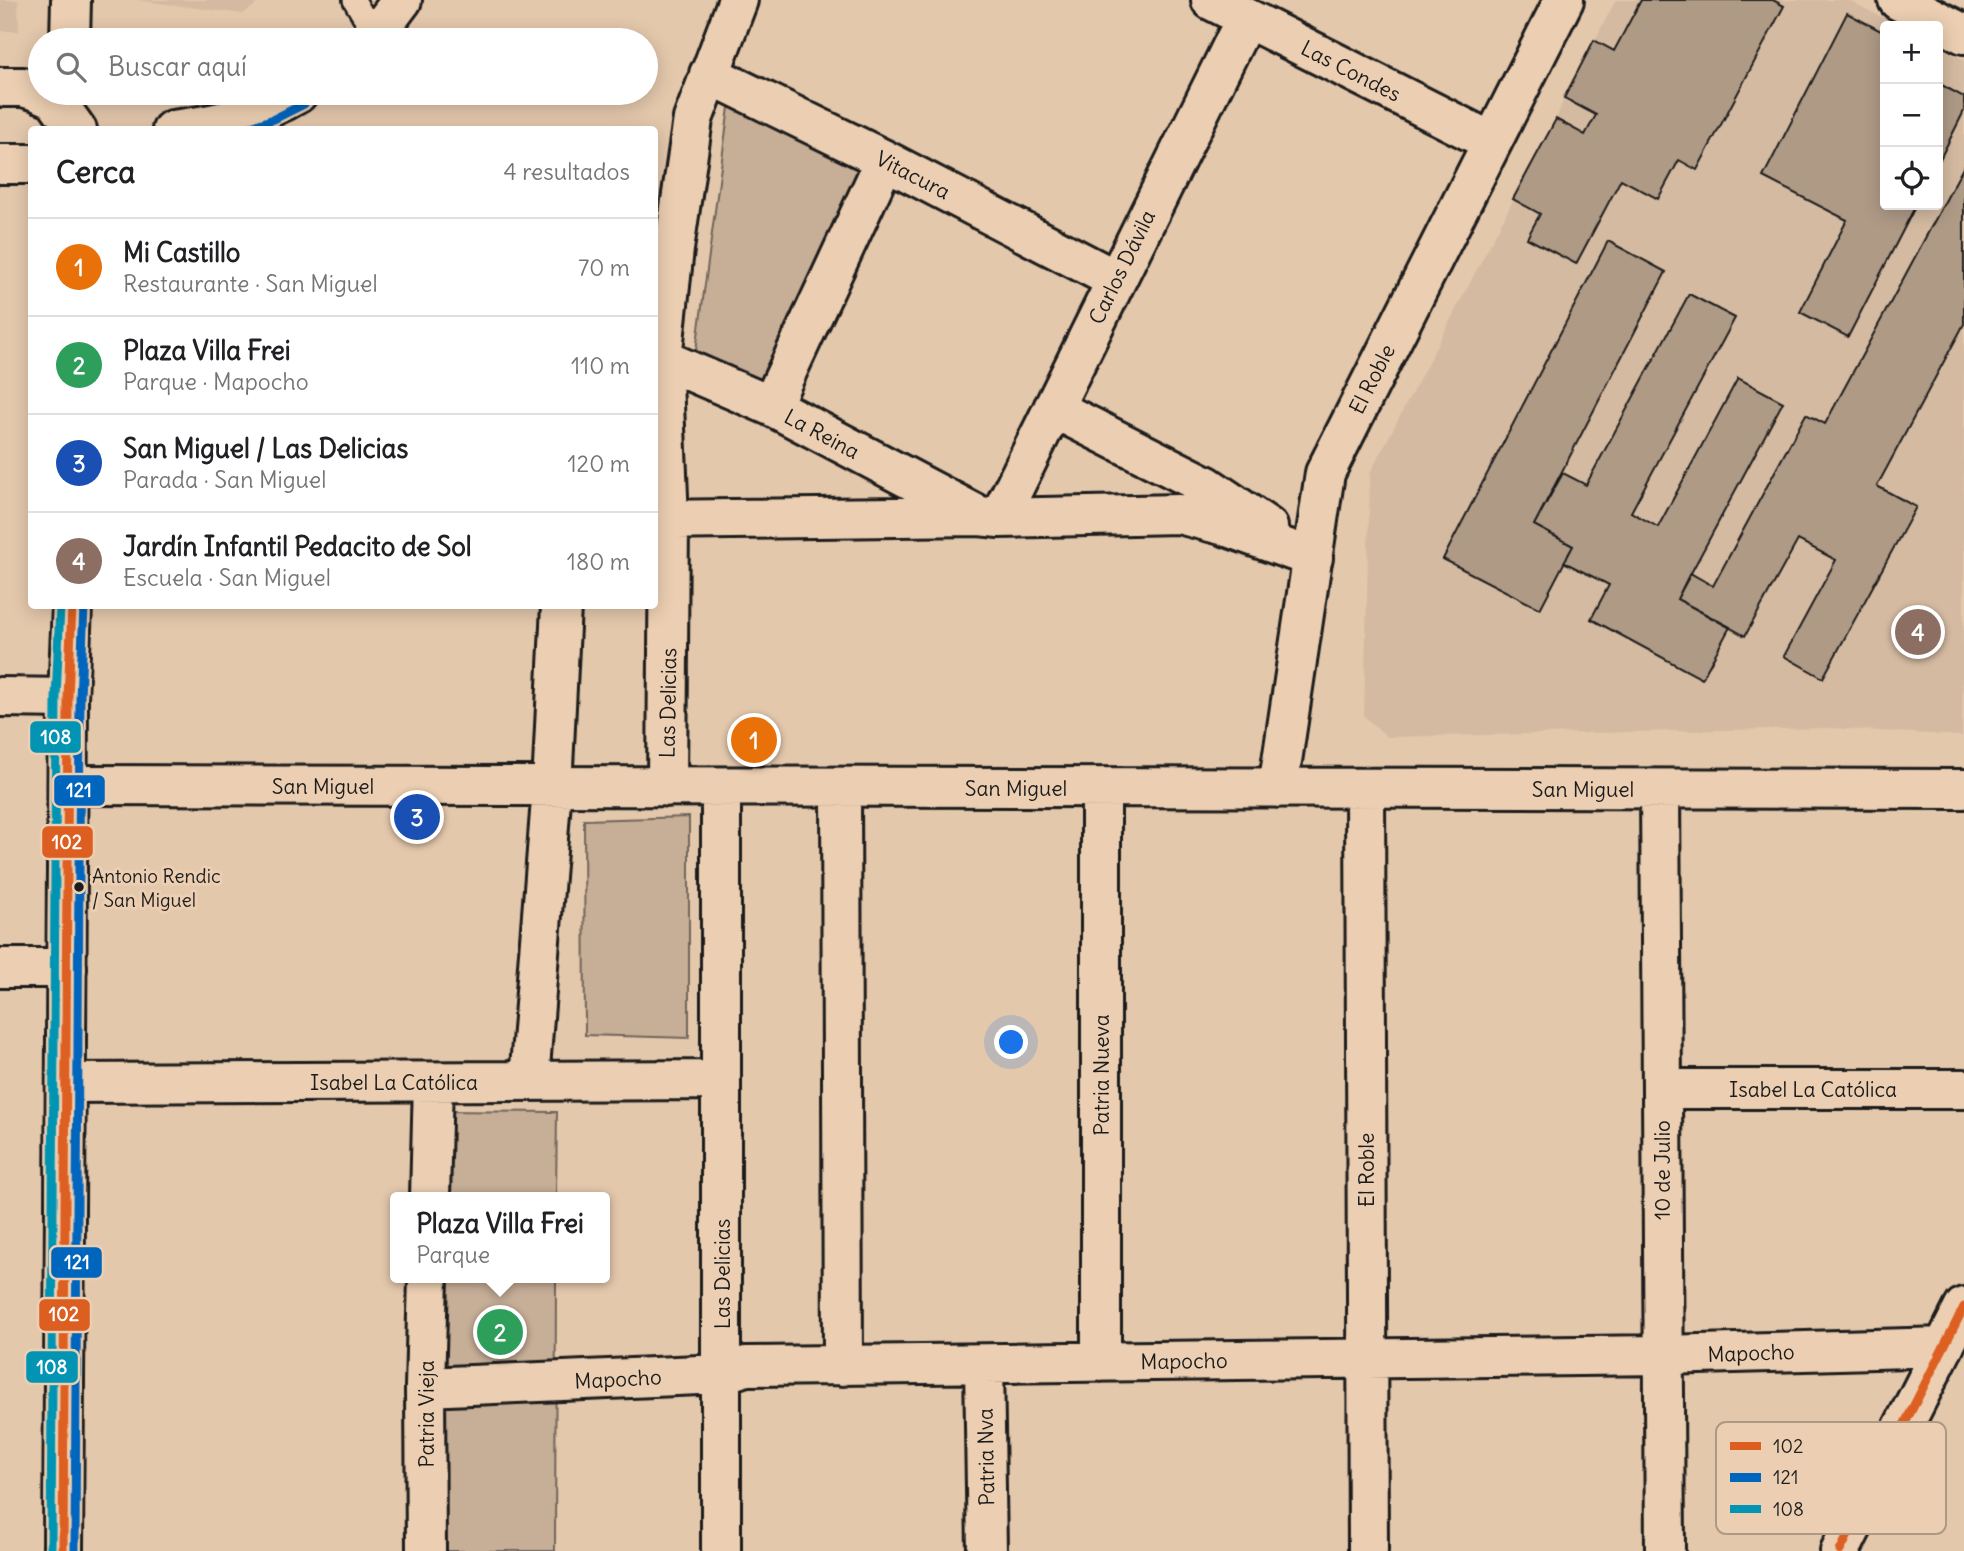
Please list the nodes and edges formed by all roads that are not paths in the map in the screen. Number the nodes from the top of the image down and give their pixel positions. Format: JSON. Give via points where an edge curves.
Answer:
{"nodes":[{"id":1,"x":71,"y":0,"type":"edge"},
{"id":2,"x":354,"y":0,"type":"edge"},
{"id":3,"x":402,"y":0,"type":"edge"},
{"id":4,"x":737,"y":0,"type":"edge"},
{"id":5,"x":1211,"y":0,"type":"edge"},
{"id":6,"x":1564,"y":0,"type":"edge"},
{"id":7,"x":1898,"y":0,"type":"edge"},
{"id":8,"x":1246,"y":18,"type":"junction"},
{"id":9,"x":71,"y":28,"type":"edge"},
{"id":10,"x":367,"y":28,"type":"edge"},
{"id":11,"x":380,"y":28,"type":"edge"},
{"id":12,"x":1964,"y":34,"type":"edge"},
{"id":13,"x":709,"y":74,"type":"junction"},
{"id":14,"x":0,"y":87,"type":"edge"},
{"id":15,"x":28,"y":88,"type":"edge"},
{"id":16,"x":59,"y":105,"type":"edge"},
{"id":17,"x":76,"y":105,"type":"edge"},
{"id":18,"x":283,"y":105,"type":"edge"},
{"id":19,"x":262,"y":120,"type":"edge"},
{"id":20,"x":75,"y":126,"type":"edge"},
{"id":21,"x":78,"y":126,"type":"edge"},
{"id":22,"x":196,"y":126,"type":"edge"},
{"id":23,"x":1492,"y":142,"type":"junction"},
{"id":24,"x":884,"y":160,"type":"junction"},
{"id":25,"x":0,"y":164,"type":"edge"},
{"id":26,"x":28,"y":164,"type":"edge"},
{"id":27,"x":664,"y":249,"type":"edge"},
{"id":28,"x":1116,"y":280,"type":"junction"},
{"id":29,"x":662,"y":359,"type":"junction"},
{"id":30,"x":771,"y":406,"type":"junction"},
{"id":31,"x":1053,"y":408,"type":"junction"},
{"id":32,"x":989,"y":517,"type":"junction"},
{"id":33,"x":662,"y":520,"type":"edge"},
{"id":34,"x":1313,"y":558,"type":"junction"},
{"id":35,"x":72,"y":609,"type":"edge"},
{"id":36,"x":561,"y":609,"type":"edge"},
{"id":37,"x":0,"y":698,"type":"edge"},
{"id":38,"x":68,"y":698,"type":"junction"},
{"id":39,"x":68,"y":785,"type":"junction"},
{"id":40,"x":552,"y":787,"type":"junction"},
{"id":41,"x":667,"y":787,"type":"junction"},
{"id":42,"x":841,"y":787,"type":"junction"},
{"id":43,"x":721,"y":788,"type":"junction"},
{"id":44,"x":1101,"y":788,"type":"junction"},
{"id":45,"x":1278,"y":788,"type":"junction"},
{"id":46,"x":1365,"y":788,"type":"junction"},
{"id":47,"x":1660,"y":789,"type":"junction"},
{"id":48,"x":1964,"y":789,"type":"edge"},
{"id":49,"x":0,"y":968,"type":"edge"},
{"id":50,"x":67,"y":968,"type":"junction"},
{"id":51,"x":721,"y":1080,"type":"junction"},
{"id":52,"x":529,"y":1081,"type":"junction"},
{"id":53,"x":433,"y":1082,"type":"junction"},
{"id":54,"x":66,"y":1083,"type":"junction"},
{"id":55,"x":1662,"y":1089,"type":"junction"},
{"id":56,"x":1964,"y":1089,"type":"edge"},
{"id":57,"x":430,"y":1192,"type":"edge"},
{"id":58,"x":428,"y":1283,"type":"edge"},
{"id":59,"x":1956,"y":1331,"type":"edge"},
{"id":60,"x":1664,"y":1355,"type":"junction"},
{"id":61,"x":1367,"y":1358,"type":"junction"},
{"id":62,"x":1101,"y":1362,"type":"junction"},
{"id":63,"x":984,"y":1364,"type":"junction"},
{"id":64,"x":843,"y":1366,"type":"junction"},
{"id":65,"x":722,"y":1374,"type":"junction"},
{"id":66,"x":425,"y":1387,"type":"junction"},
{"id":67,"x":1908,"y":1422,"type":"edge"},
{"id":68,"x":1849,"y":1534,"type":"edge"},
{"id":69,"x":63,"y":1551,"type":"edge"},
{"id":70,"x":426,"y":1551,"type":"edge"},
{"id":71,"x":721,"y":1551,"type":"edge"},
{"id":72,"x":987,"y":1551,"type":"edge"},
{"id":73,"x":1368,"y":1551,"type":"edge"},
{"id":74,"x":1665,"y":1551,"type":"edge"},
{"id":75,"x":1840,"y":1551,"type":"edge"}],
"edges":[{"from":1,"to":9,"type":"street"},
{"from":2,"to":10,"type":"lane"},
{"from":3,"to":11,"type":"street"},
{"from":4,"to":13,"type":"street","name":"Las Delicias"},
{"from":5,"to":8,"type":"street","name":"Las Condes"},
{"from":6,"to":23,"type":"street","name":"El Roble"},
{"from":7,"to":12,"type":"street"},
{"from":8,"to":23,"type":"street","name":"Las Condes"},
{"from":8,"to":28,"type":"street","name":"Carlos Dávila"},
{"from":13,"to":24,"type":"street","name":"Vitacura"},
{"from":13,"to":27,"type":"street","name":"Las Delicias","via":[[693,119]]},
{"from":14,"to":15,"type":"street"},
{"from":16,"to":20,"type":"street"},
{"from":17,"to":21,"type":"street"},
{"from":18,"to":19,"type":"street"},
{"from":19,"to":22,"type":"street"},
{"from":23,"to":34,"type":"street","name":"El Roble","via":[[1325,473]]},
{"from":24,"to":28,"type":"street","name":"Vitacura"},
{"from":24,"to":30,"type":"street"},
{"from":25,"to":26,"type":"street"},
{"from":27,"to":29,"type":"street","name":"Las Delicias"},
{"from":28,"to":31,"type":"street","name":"Carlos Dávila"},
{"from":29,"to":30,"type":"street","name":"La Reina"},
{"from":29,"to":33,"type":"street","name":"Las Delicias"},
{"from":30,"to":32,"type":"street","name":"La Reina"},
{"from":31,"to":32,"type":"street","name":"Carlos Dávila"},
{"from":31,"to":34,"type":"street","via":[[1208,486]]},
{"from":32,"to":33,"type":"street","name":"La Reina"},
{"from":32,"to":34,"type":"street","name":"La Reina","via":[[1178,514]]},
{"from":33,"to":41,"type":"street","name":"Las Delicias"},
{"from":34,"to":45,"type":"street","name":"El Roble"},
{"from":35,"to":38,"type":"street"},
{"from":36,"to":40,"type":"street"},
{"from":37,"to":38,"type":"street"},
{"from":38,"to":39,"type":"street"},
{"from":39,"to":40,"type":"street","name":"San Miguel"},
{"from":39,"to":50,"type":"street"},
{"from":40,"to":41,"type":"street","name":"San Miguel"},
{"from":40,"to":52,"type":"street"},
{"from":41,"to":43,"type":"street","name":"San Miguel"},
{"from":42,"to":43,"type":"street","name":"San Miguel"},
{"from":42,"to":44,"type":"street","name":"San Miguel"},
{"from":42,"to":64,"type":"street"},
{"from":43,"to":51,"type":"street","name":"Las Delicias"},
{"from":44,"to":45,"type":"street","name":"San Miguel"},
{"from":44,"to":62,"type":"street","name":"Patria Nueva"},
{"from":45,"to":46,"type":"street","name":"San Miguel"},
{"from":46,"to":47,"type":"street","name":"San Miguel"},
{"from":46,"to":61,"type":"street","name":"El Roble"},
{"from":47,"to":48,"type":"street","name":"San Miguel"},
{"from":47,"to":55,"type":"street","name":"10 de Julio"},
{"from":49,"to":50,"type":"street"},
{"from":50,"to":54,"type":"street"},
{"from":51,"to":52,"type":"street","name":"Isabel La Católica"},
{"from":51,"to":65,"type":"street","name":"Las Delicias"},
{"from":52,"to":53,"type":"street","name":"Isabel La Católica"},
{"from":53,"to":54,"type":"street","name":"Isabel La Católica"},
{"from":53,"to":57,"type":"street"},
{"from":54,"to":69,"type":"street"},
{"from":55,"to":56,"type":"street","name":"Isabel La Católica"},
{"from":55,"to":60,"type":"street","name":"10 de Julio"},
{"from":58,"to":66,"type":"street","name":"Patria Vieja"},
{"from":59,"to":60,"type":"street","name":"Mapocho"},
{"from":59,"to":67,"type":"street"},
{"from":60,"to":61,"type":"street","name":"Mapocho"},
{"from":60,"to":74,"type":"street","name":"10 de Julio"},
{"from":61,"to":62,"type":"street","name":"Mapocho"},
{"from":61,"to":73,"type":"street","name":"El Roble"},
{"from":62,"to":63,"type":"street","name":"Mapocho"},
{"from":63,"to":64,"type":"street","name":"Mapocho"},
{"from":63,"to":72,"type":"street","name":"Patria Nva"},
{"from":64,"to":65,"type":"street","name":"Mapocho","via":[[746,1366]]},
{"from":65,"to":66,"type":"street","name":"Mapocho"},
{"from":65,"to":71,"type":"street","name":"Las Delicias"},
{"from":66,"to":70,"type":"street","name":"Patria Vieja"},
{"from":68,"to":75,"type":"street"}]}
